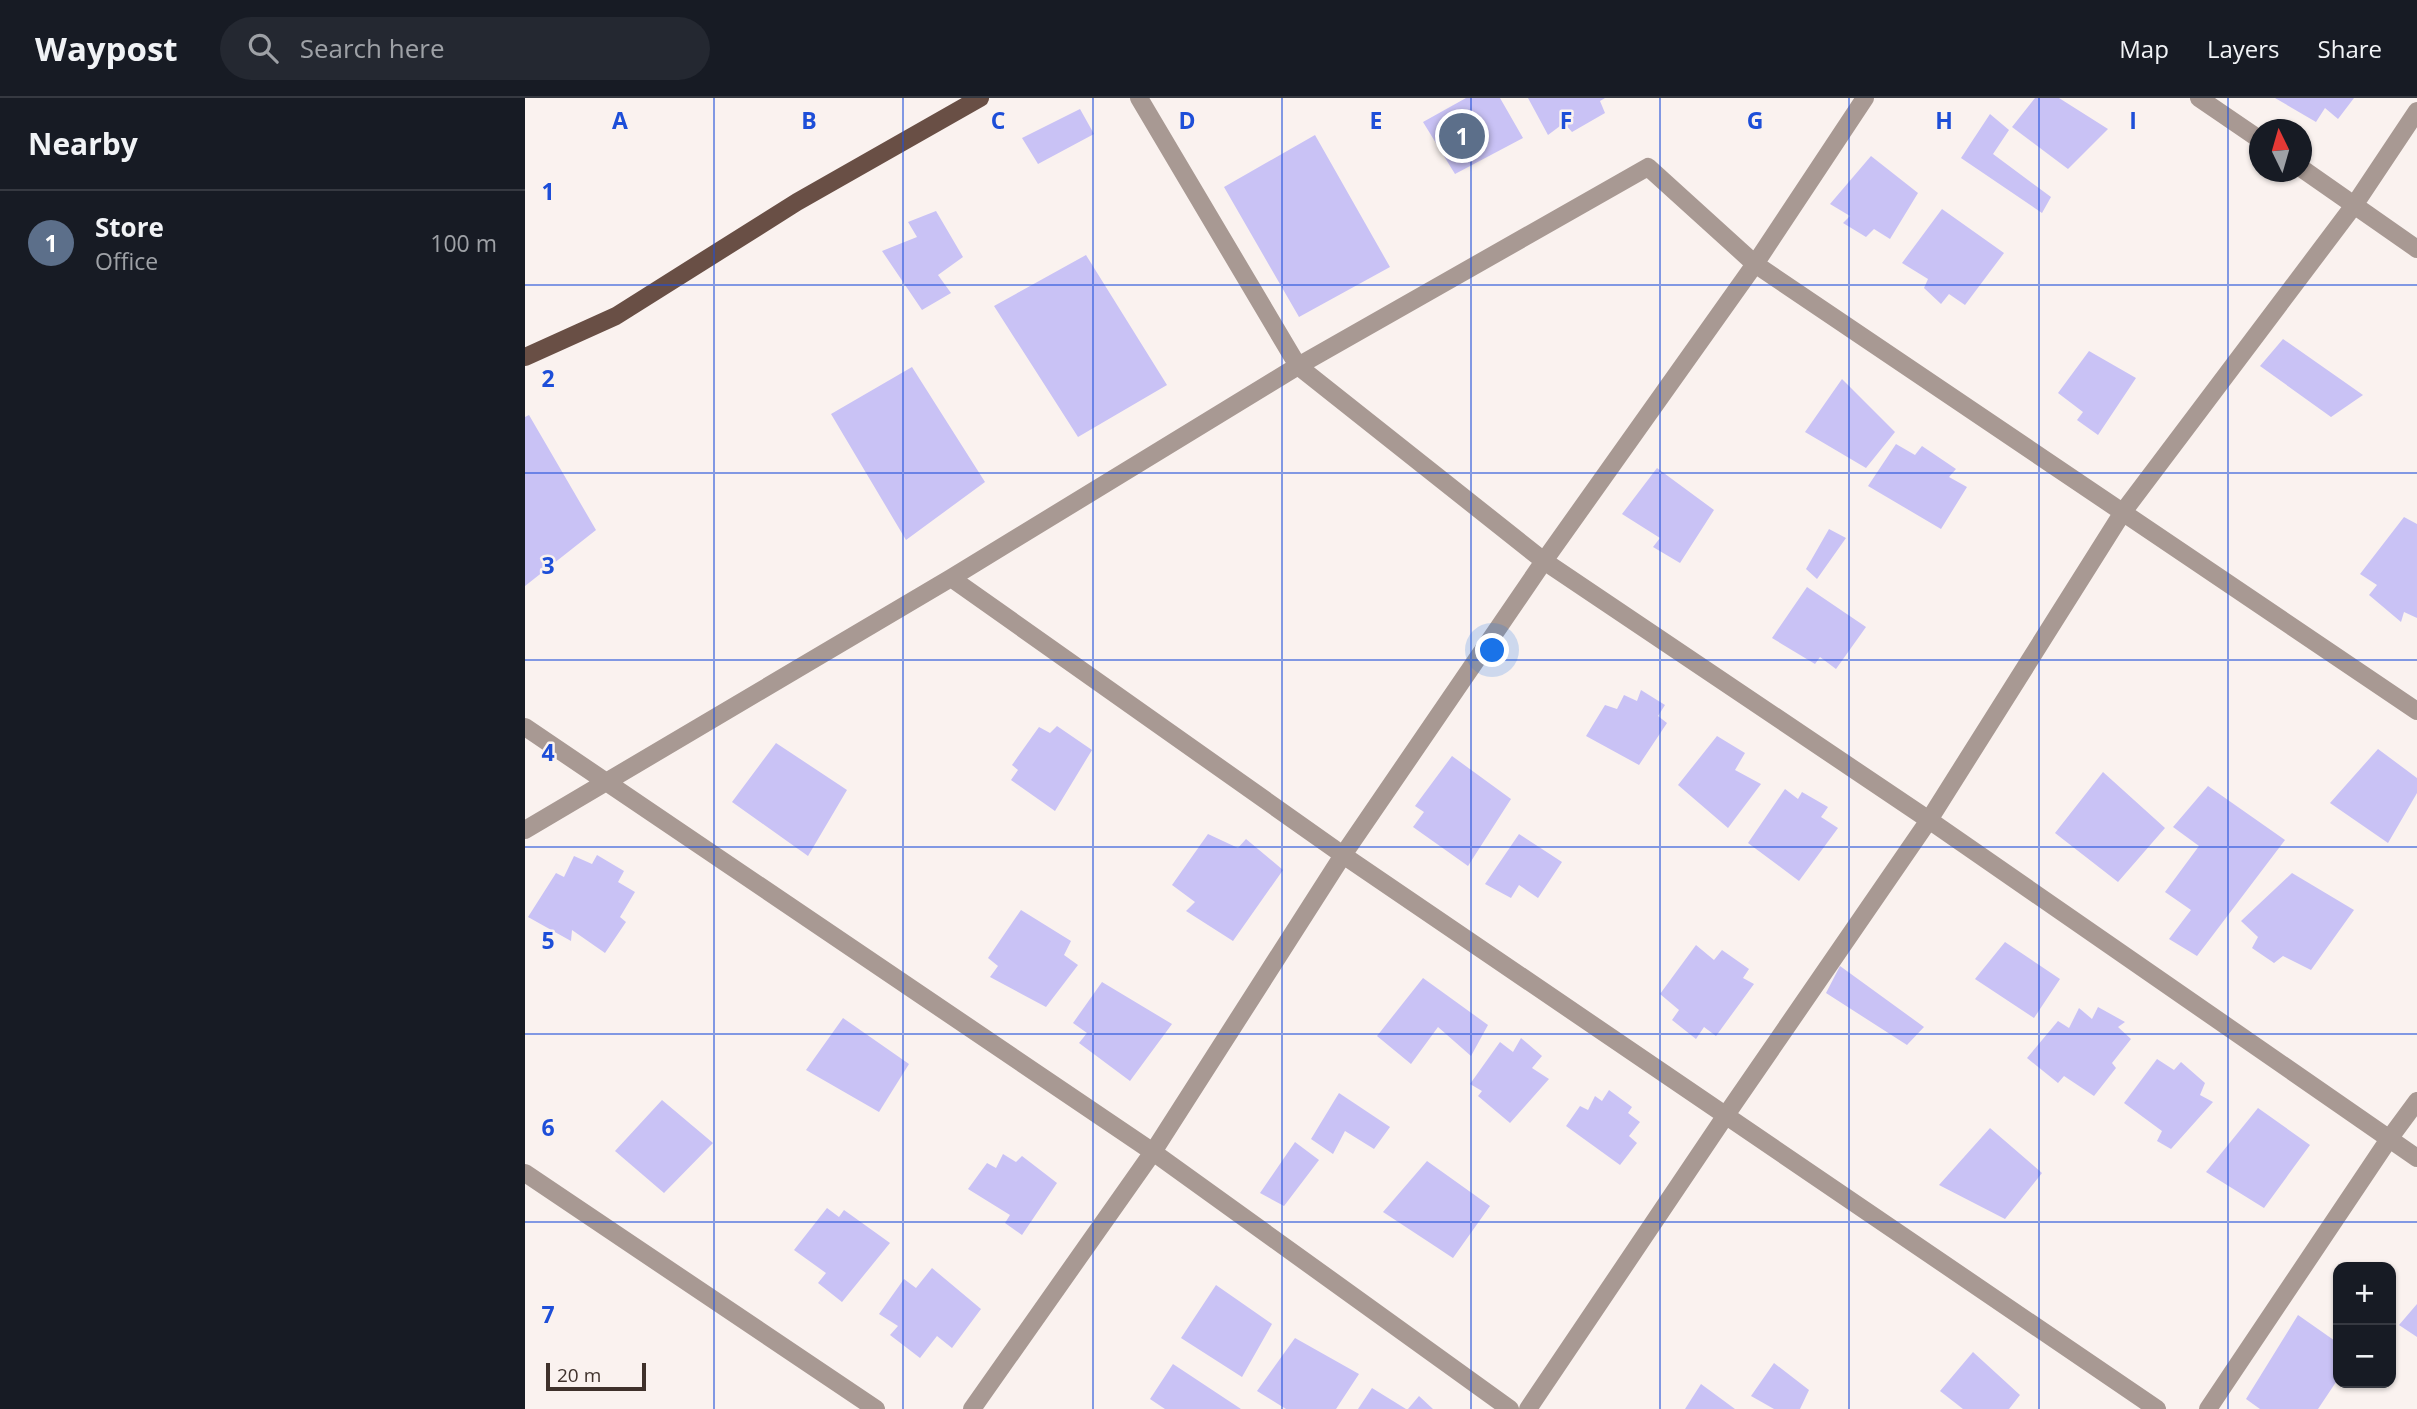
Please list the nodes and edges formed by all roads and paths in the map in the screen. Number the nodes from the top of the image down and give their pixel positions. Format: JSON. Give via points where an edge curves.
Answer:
{"nodes":[{"id":1,"x":980,"y":98,"type":"edge"},
{"id":2,"x":1139,"y":98,"type":"edge"},
{"id":3,"x":1865,"y":98,"type":"edge"},
{"id":4,"x":2199,"y":98,"type":"edge"},
{"id":5,"x":2417,"y":111,"type":"edge"},
{"id":6,"x":2249,"y":132,"type":"edge"},
{"id":7,"x":2312,"y":175,"type":"edge"},
{"id":8,"x":2355,"y":204,"type":"junction"},
{"id":9,"x":2417,"y":249,"type":"edge"},
{"id":10,"x":1755,"y":264,"type":"junction"},
{"id":11,"x":525,"y":357,"type":"edge"},
{"id":12,"x":1298,"y":366,"type":"junction"},
{"id":13,"x":2123,"y":512,"type":"junction"},
{"id":14,"x":1543,"y":561,"type":"junction"},
{"id":15,"x":951,"y":578,"type":"junction"},
{"id":16,"x":2417,"y":711,"type":"edge"},
{"id":17,"x":525,"y":727,"type":"edge"},
{"id":18,"x":606,"y":782,"type":"junction"},
{"id":19,"x":1929,"y":820,"type":"junction"},
{"id":20,"x":525,"y":830,"type":"edge"},
{"id":21,"x":1343,"y":855,"type":"junction"},
{"id":22,"x":2417,"y":1101,"type":"edge"},
{"id":23,"x":1726,"y":1115,"type":"junction"},
{"id":24,"x":2389,"y":1139,"type":"junction"},
{"id":25,"x":1153,"y":1152,"type":"junction"},
{"id":26,"x":2417,"y":1158,"type":"edge"},
{"id":27,"x":525,"y":1173,"type":"edge"},
{"id":28,"x":876,"y":1409,"type":"edge"},
{"id":29,"x":972,"y":1409,"type":"edge"},
{"id":30,"x":1510,"y":1409,"type":"edge"},
{"id":31,"x":1528,"y":1409,"type":"edge"},
{"id":32,"x":2157,"y":1409,"type":"edge"},
{"id":33,"x":2208,"y":1409,"type":"edge"}],
"edges":[{"from":1,"to":11,"type":"main road","via":[[797,202],[616,316]]},
{"from":2,"to":12,"type":"street"},
{"from":3,"to":10,"type":"street"},
{"from":4,"to":6,"type":"street"},
{"from":5,"to":8,"type":"street"},
{"from":7,"to":8,"type":"street"},
{"from":8,"to":9,"type":"street"},
{"from":8,"to":13,"type":"street"},
{"from":10,"to":12,"type":"street","via":[[1647,167]]},
{"from":10,"to":13,"type":"street"},
{"from":10,"to":14,"type":"street"},
{"from":12,"to":14,"type":"street"},
{"from":12,"to":15,"type":"street"},
{"from":13,"to":16,"type":"street"},
{"from":13,"to":19,"type":"street"},
{"from":14,"to":19,"type":"street"},
{"from":14,"to":21,"type":"street"},
{"from":15,"to":18,"type":"street"},
{"from":15,"to":21,"type":"street"},
{"from":17,"to":18,"type":"street"},
{"from":18,"to":20,"type":"street"},
{"from":18,"to":25,"type":"street"},
{"from":19,"to":23,"type":"street"},
{"from":19,"to":24,"type":"street"},
{"from":21,"to":23,"type":"street"},
{"from":21,"to":25,"type":"street"},
{"from":22,"to":24,"type":"street"},
{"from":23,"to":31,"type":"street"},
{"from":23,"to":32,"type":"street"},
{"from":24,"to":26,"type":"street"},
{"from":24,"to":33,"type":"street"},
{"from":25,"to":29,"type":"street"},
{"from":25,"to":30,"type":"street"},
{"from":27,"to":28,"type":"street"}]}
